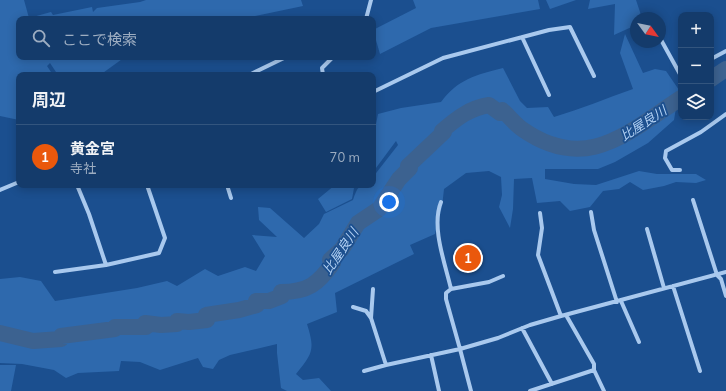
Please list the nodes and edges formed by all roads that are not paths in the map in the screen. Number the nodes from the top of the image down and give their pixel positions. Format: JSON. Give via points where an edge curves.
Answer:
{"nodes":[{"id":1,"x":371,"y":0,"type":"edge"},
{"id":2,"x":367,"y":16,"type":"edge"},
{"id":3,"x":522,"y":37,"type":"junction"},
{"id":4,"x":666,"y":48,"type":"edge"},
{"id":5,"x":726,"y":51,"type":"edge"},
{"id":6,"x":714,"y":57,"type":"edge"},
{"id":7,"x":280,"y":60,"type":"edge"},
{"id":8,"x":330,"y":60,"type":"edge"},
{"id":9,"x":678,"y":71,"type":"edge"},
{"id":10,"x":255,"y":72,"type":"edge"},
{"id":11,"x":323,"y":72,"type":"edge"},
{"id":12,"x":594,"y":76,"type":"dead end"},
{"id":13,"x":376,"y":91,"type":"edge"},
{"id":14,"x":549,"y":96,"type":"dead end"},
{"id":15,"x":726,"y":114,"type":"edge"},
{"id":16,"x":680,"y":170,"type":"dead end"},
{"id":17,"x":16,"y":183,"type":"edge"},
{"id":18,"x":78,"y":188,"type":"edge"},
{"id":19,"x":149,"y":188,"type":"edge"},
{"id":20,"x":228,"y":188,"type":"edge"},
{"id":21,"x":0,"y":190,"type":"edge"},
{"id":22,"x":231,"y":198,"type":"dead end"},
{"id":23,"x":693,"y":200,"type":"dead end"},
{"id":24,"x":442,"y":202,"type":"dead end"},
{"id":25,"x":591,"y":212,"type":"dead end"},
{"id":26,"x":540,"y":213,"type":"dead end"},
{"id":27,"x":647,"y":229,"type":"dead end"},
{"id":28,"x":106,"y":265,"type":"junction"},
{"id":29,"x":55,"y":272,"type":"dead end"},
{"id":30,"x":726,"y":272,"type":"edge"},
{"id":31,"x":717,"y":275,"type":"junction"},
{"id":32,"x":503,"y":276,"type":"dead end"},
{"id":33,"x":673,"y":286,"type":"junction"},
{"id":34,"x":664,"y":288,"type":"junction"},
{"id":35,"x":373,"y":289,"type":"dead end"},
{"id":36,"x":451,"y":289,"type":"junction"},
{"id":37,"x":726,"y":296,"type":"edge"},
{"id":38,"x":622,"y":301,"type":"junction"},
{"id":39,"x":616,"y":302,"type":"junction"},
{"id":40,"x":353,"y":307,"type":"dead end"},
{"id":41,"x":563,"y":316,"type":"junction"},
{"id":42,"x":372,"y":318,"type":"junction"},
{"id":43,"x":522,"y":328,"type":"junction"},
{"id":44,"x":638,"y":342,"type":"dead end"},
{"id":45,"x":460,"y":348,"type":"junction"},
{"id":46,"x":431,"y":355,"type":"junction"},
{"id":47,"x":386,"y":366,"type":"junction"},
{"id":48,"x":594,"y":370,"type":"junction"},
{"id":49,"x":364,"y":371,"type":"dead end"},
{"id":50,"x":700,"y":371,"type":"dead end"},
{"id":51,"x":552,"y":384,"type":"junction"},
{"id":52,"x":439,"y":391,"type":"edge"},
{"id":53,"x":471,"y":391,"type":"edge"},
{"id":54,"x":530,"y":391,"type":"edge"},
{"id":55,"x":604,"y":391,"type":"edge"}],
"edges":[{"from":1,"to":2,"type":"street"},
{"from":3,"to":12,"type":"street","via":[[570,27]]},
{"from":3,"to":13,"type":"street","via":[[443,58]]},
{"from":3,"to":14,"type":"street"},
{"from":4,"to":9,"type":"street"},
{"from":5,"to":6,"type":"street"},
{"from":7,"to":10,"type":"street"},
{"from":8,"to":11,"type":"street","via":[[322,68]]},
{"from":15,"to":16,"type":"street","via":[[701,132],[666,151],[665,158],[672,170]]},
{"from":17,"to":21,"type":"street"},
{"from":18,"to":28,"type":"street"},
{"from":19,"to":28,"type":"street","via":[[165,238],[160,253]]},
{"from":20,"to":22,"type":"street"},
{"from":23,"to":31,"type":"street"},
{"from":24,"to":36,"type":"street","via":[[437,217],[438,229]]},
{"from":25,"to":39,"type":"street"},
{"from":26,"to":41,"type":"street","via":[[542,228],[538,255]]},
{"from":27,"to":34,"type":"street"},
{"from":28,"to":29,"type":"street"},
{"from":30,"to":31,"type":"street"},
{"from":31,"to":33,"type":"street"},
{"from":31,"to":37,"type":"street","via":[[721,279]]},
{"from":32,"to":36,"type":"street","via":[[489,282]]},
{"from":33,"to":34,"type":"street"},
{"from":33,"to":50,"type":"street"},
{"from":34,"to":38,"type":"street"},
{"from":35,"to":42,"type":"street"},
{"from":36,"to":45,"type":"street","via":[[446,293],[446,299]]},
{"from":38,"to":39,"type":"street"},
{"from":38,"to":44,"type":"street"},
{"from":39,"to":41,"type":"street"},
{"from":40,"to":42,"type":"street","via":[[366,311]]},
{"from":41,"to":43,"type":"street"},
{"from":41,"to":48,"type":"street","via":[[594,364]]},
{"from":42,"to":47,"type":"street"},
{"from":43,"to":45,"type":"street","via":[[498,338]]},
{"from":43,"to":51,"type":"street"},
{"from":45,"to":46,"type":"street"},
{"from":45,"to":53,"type":"street"},
{"from":46,"to":47,"type":"street"},
{"from":46,"to":52,"type":"street"},
{"from":47,"to":49,"type":"street"},
{"from":48,"to":51,"type":"street"},
{"from":48,"to":55,"type":"street"},
{"from":51,"to":54,"type":"street"}]}
